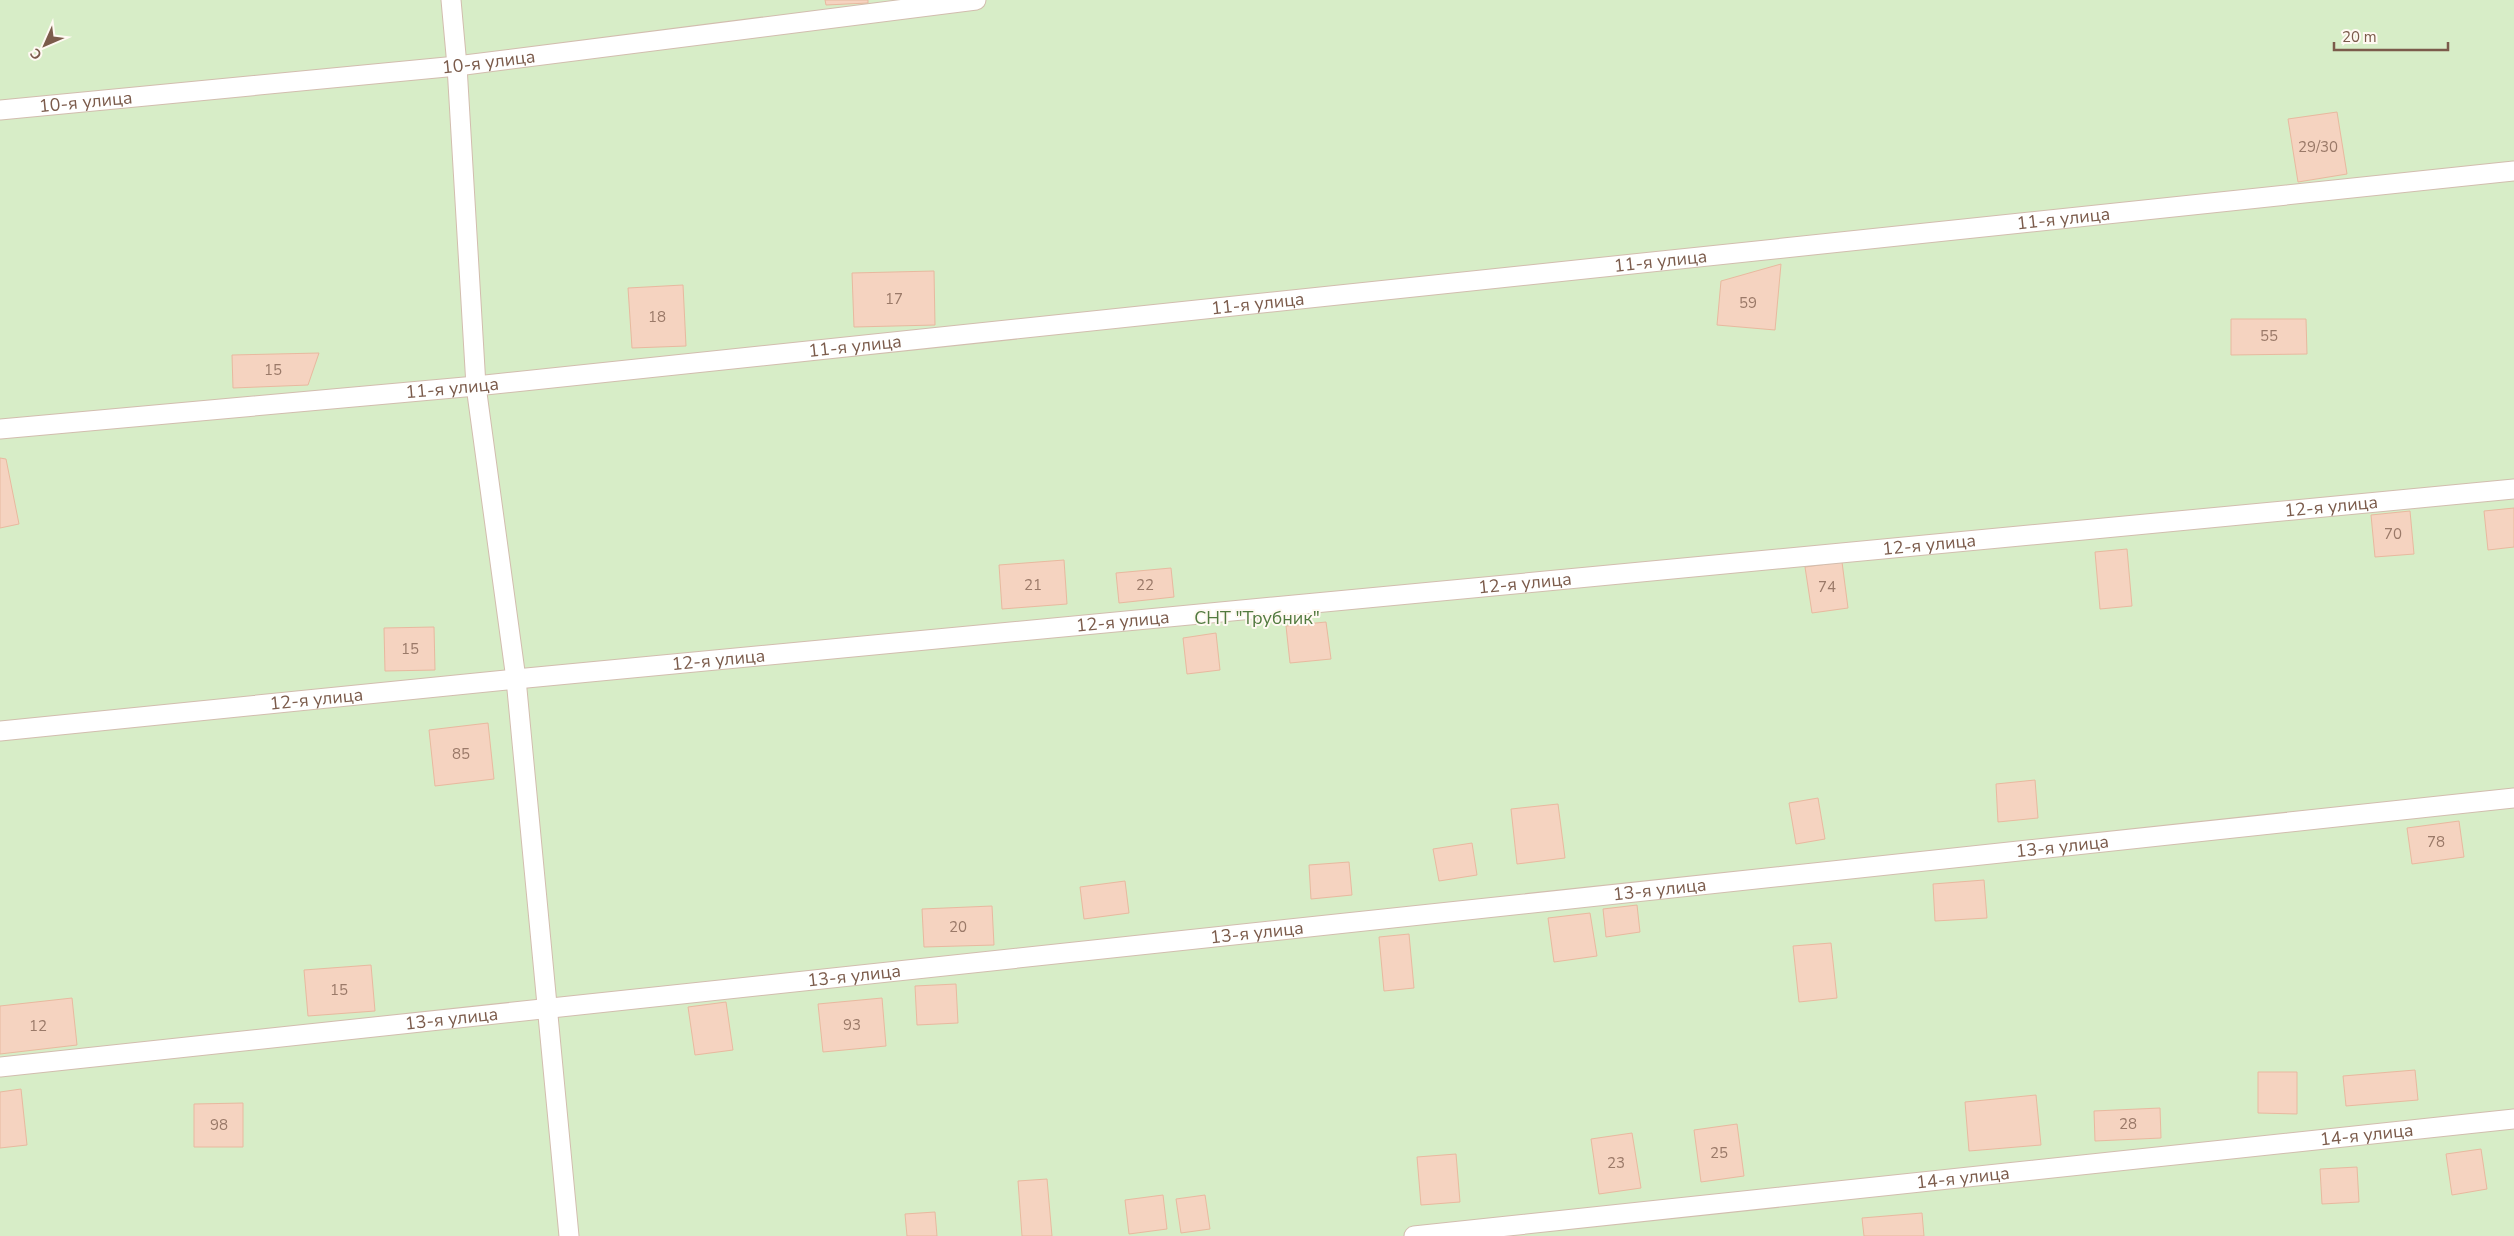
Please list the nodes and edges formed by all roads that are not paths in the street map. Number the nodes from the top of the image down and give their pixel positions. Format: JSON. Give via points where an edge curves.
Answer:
{"nodes":[{"id":1,"x":450,"y":0,"type":"edge"},
{"id":2,"x":976,"y":0,"type":"edge"},
{"id":3,"x":457,"y":66,"type":"junction"},
{"id":4,"x":0,"y":110,"type":"edge"},
{"id":5,"x":2514,"y":171,"type":"edge"},
{"id":6,"x":476,"y":386,"type":"junction"},
{"id":7,"x":0,"y":429,"type":"edge"},
{"id":8,"x":2514,"y":489,"type":"edge"},
{"id":9,"x":516,"y":679,"type":"junction"},
{"id":10,"x":0,"y":731,"type":"edge"},
{"id":11,"x":2514,"y":798,"type":"edge"},
{"id":12,"x":548,"y":1007,"type":"junction"},
{"id":13,"x":0,"y":1067,"type":"edge"},
{"id":14,"x":2514,"y":1119,"type":"edge"},
{"id":15,"x":569,"y":1236,"type":"edge"},
{"id":16,"x":1414,"y":1236,"type":"edge"}],
"edges":[{"from":1,"to":3,"type":"lane"},
{"from":2,"to":3,"type":"lane","name":"10-я улица"},
{"from":3,"to":4,"type":"lane","name":"10-я улица"},
{"from":3,"to":6,"type":"lane"},
{"from":5,"to":6,"type":"lane","name":"11-я улица"},
{"from":6,"to":7,"type":"lane","name":"11-я улица"},
{"from":6,"to":9,"type":"lane"},
{"from":8,"to":9,"type":"lane","name":"12-я улица"},
{"from":9,"to":10,"type":"lane","name":"12-я улица"},
{"from":9,"to":12,"type":"lane"},
{"from":11,"to":12,"type":"lane","name":"13-я улица"},
{"from":12,"to":13,"type":"lane","name":"13-я улица"},
{"from":12,"to":15,"type":"lane"},
{"from":14,"to":16,"type":"lane","name":"14-я улица"}]}
